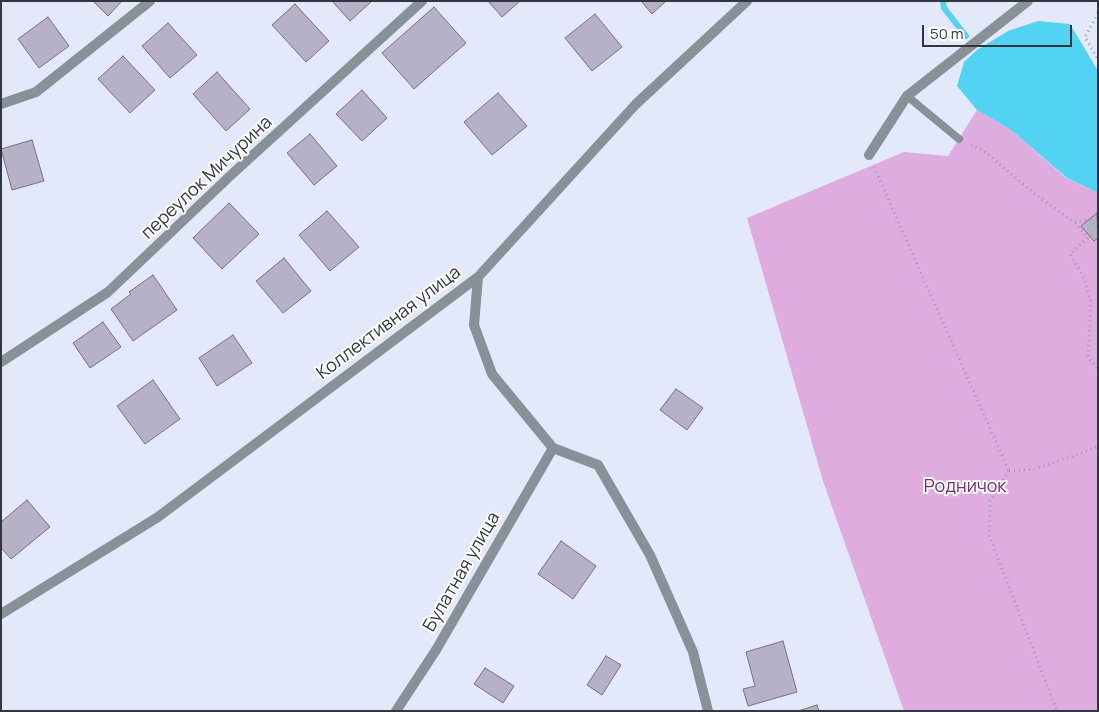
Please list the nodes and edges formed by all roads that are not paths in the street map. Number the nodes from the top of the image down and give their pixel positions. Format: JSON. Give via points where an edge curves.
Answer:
{"nodes":[{"id":1,"x":150,"y":1,"type":"edge"},
{"id":2,"x":422,"y":1,"type":"edge"},
{"id":3,"x":747,"y":1,"type":"edge"},
{"id":4,"x":1028,"y":1,"type":"edge"},
{"id":5,"x":908,"y":96,"type":"junction"},
{"id":6,"x":1,"y":104,"type":"edge"},
{"id":7,"x":959,"y":139,"type":"road end"},
{"id":8,"x":869,"y":155,"type":"road end"},
{"id":9,"x":478,"y":277,"type":"junction"},
{"id":10,"x":1,"y":362,"type":"edge"},
{"id":11,"x":553,"y":448,"type":"junction"},
{"id":12,"x":1,"y":614,"type":"edge"},
{"id":13,"x":396,"y":711,"type":"edge"},
{"id":14,"x":708,"y":711,"type":"edge"}],
"edges":[{"from":1,"to":6,"type":"street","via":[[36,92]]},
{"from":2,"to":10,"type":"street","name":"переулок Мичурина","via":[[108,292]]},
{"from":3,"to":9,"type":"street","name":"Коллективная улица","via":[[636,104]]},
{"from":4,"to":5,"type":"street"},
{"from":5,"to":7,"type":"lane"},
{"from":5,"to":8,"type":"street"},
{"from":9,"to":11,"type":"street","via":[[474,325],[492,374]]},
{"from":9,"to":12,"type":"street","name":"Коллективная улица","via":[[158,517]]},
{"from":11,"to":13,"type":"street","name":"Булатная улица","via":[[436,650]]},
{"from":11,"to":14,"type":"street","via":[[598,465],[650,555],[693,652]]}]}
